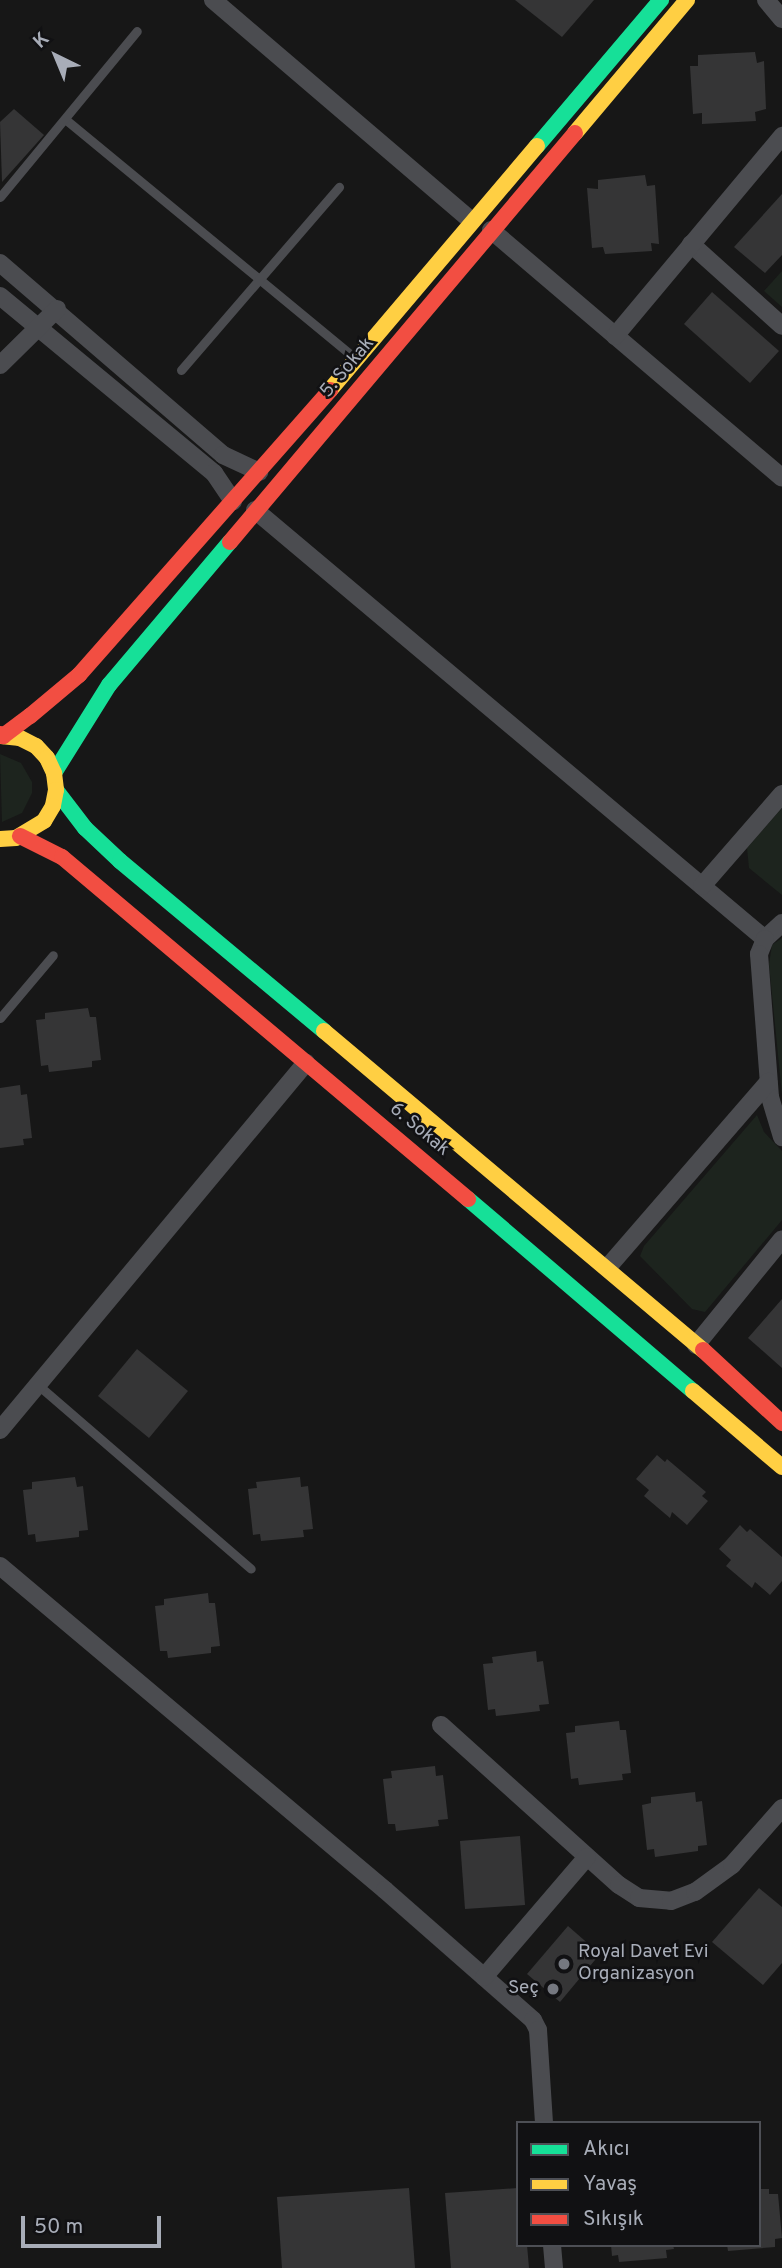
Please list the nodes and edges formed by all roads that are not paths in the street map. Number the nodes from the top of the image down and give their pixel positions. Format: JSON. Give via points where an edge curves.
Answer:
{"nodes":[{"id":1,"x":214,"y":0,"type":"edge"},
{"id":2,"x":661,"y":0,"type":"edge"},
{"id":3,"x":687,"y":0,"type":"edge"},
{"id":4,"x":766,"y":0,"type":"edge"},
{"id":5,"x":776,"y":0,"type":"edge"},
{"id":6,"x":782,"y":4,"type":"edge"},
{"id":7,"x":782,"y":19,"type":"edge"},
{"id":8,"x":137,"y":31,"type":"dead end"},
{"id":9,"x":65,"y":119,"type":"junction"},
{"id":10,"x":780,"y":143,"type":"edge"},
{"id":11,"x":339,"y":187,"type":"dead end"},
{"id":12,"x":0,"y":197,"type":"edge"},
{"id":13,"x":472,"y":221,"type":"junction"},
{"id":14,"x":491,"y":230,"type":"junction"},
{"id":15,"x":691,"y":244,"type":"junction"},
{"id":16,"x":0,"y":263,"type":"edge"},
{"id":17,"x":260,"y":279,"type":"junction"},
{"id":18,"x":0,"y":296,"type":"edge"},
{"id":19,"x":57,"y":309,"type":"junction"},
{"id":20,"x":782,"y":326,"type":"edge"},
{"id":21,"x":37,"y":328,"type":"junction"},
{"id":22,"x":615,"y":336,"type":"junction"},
{"id":23,"x":356,"y":359,"type":"junction"},
{"id":24,"x":0,"y":365,"type":"edge"},
{"id":25,"x":181,"y":370,"type":"dead end"},
{"id":26,"x":372,"y":372,"type":"junction"},
{"id":27,"x":259,"y":472,"type":"junction"},
{"id":28,"x":782,"y":478,"type":"edge"},
{"id":29,"x":233,"y":501,"type":"junction"},
{"id":30,"x":255,"y":510,"type":"junction"},
{"id":31,"x":1,"y":735,"type":"edge"},
{"id":32,"x":55,"y":781,"type":"junction"},
{"id":33,"x":782,"y":794,"type":"edge"},
{"id":34,"x":20,"y":836,"type":"junction"},
{"id":35,"x":0,"y":839,"type":"edge"},
{"id":36,"x":702,"y":886,"type":"junction"},
{"id":37,"x":782,"y":923,"type":"edge"},
{"id":38,"x":765,"y":939,"type":"junction"},
{"id":39,"x":53,"y":955,"type":"dead end"},
{"id":40,"x":0,"y":1017,"type":"edge"},
{"id":41,"x":306,"y":1063,"type":"junction"},
{"id":42,"x":768,"y":1082,"type":"junction"},
{"id":43,"x":782,"y":1137,"type":"edge"},
{"id":44,"x":782,"y":1240,"type":"edge"},
{"id":45,"x":608,"y":1267,"type":"junction"},
{"id":46,"x":696,"y":1345,"type":"junction"},
{"id":47,"x":38,"y":1385,"type":"junction"},
{"id":48,"x":782,"y":1423,"type":"edge"},
{"id":49,"x":0,"y":1430,"type":"edge"},
{"id":50,"x":782,"y":1467,"type":"edge"},
{"id":51,"x":0,"y":1566,"type":"edge"},
{"id":52,"x":251,"y":1569,"type":"dead end"},
{"id":53,"x":441,"y":1725,"type":"dead end"},
{"id":54,"x":782,"y":1808,"type":"edge"},
{"id":55,"x":587,"y":1857,"type":"junction"},
{"id":56,"x":484,"y":1977,"type":"junction"},
{"id":57,"x":544,"y":2121,"type":"edge"},
{"id":58,"x":552,"y":2247,"type":"edge"},
{"id":59,"x":554,"y":2268,"type":"edge"}],
"edges":[{"from":1,"to":13,"type":"street"},
{"from":2,"to":13,"type":"street","name":"5. Sokak"},
{"from":3,"to":14,"type":"street","name":"5. Sokak"},
{"from":4,"to":7,"type":"street"},
{"from":5,"to":6,"type":"street"},
{"from":8,"to":9,"type":"lane"},
{"from":9,"to":12,"type":"lane"},
{"from":9,"to":17,"type":"lane"},
{"from":10,"to":15,"type":"street"},
{"from":11,"to":17,"type":"lane"},
{"from":13,"to":23,"type":"street","name":"5. Sokak"},
{"from":14,"to":22,"type":"street"},
{"from":14,"to":26,"type":"street","name":"5. Sokak"},
{"from":15,"to":20,"type":"street"},
{"from":15,"to":22,"type":"street"},
{"from":16,"to":19,"type":"street"},
{"from":17,"to":23,"type":"lane"},
{"from":17,"to":25,"type":"lane"},
{"from":18,"to":21,"type":"street"},
{"from":19,"to":21,"type":"street"},
{"from":19,"to":27,"type":"street","via":[[223,454]]},
{"from":21,"to":24,"type":"street"},
{"from":21,"to":29,"type":"street","via":[[214,473]]},
{"from":22,"to":28,"type":"street"},
{"from":23,"to":26,"type":"street"},
{"from":23,"to":27,"type":"street","name":"5. Sokak"},
{"from":26,"to":30,"type":"street","name":"5. Sokak"},
{"from":27,"to":29,"type":"street","name":"5. Sokak"},
{"from":29,"to":31,"type":"street","name":"5. Sokak","via":[[79,675]]},
{"from":30,"to":32,"type":"street","name":"5. Sokak","via":[[109,685]]},
{"from":30,"to":36,"type":"street"},
{"from":31,"to":32,"type":"street","name":"6. Sokak","via":[[36,746],[47,758]]},
{"from":32,"to":34,"type":"street","name":"5. Sokak","via":[[53,806],[44,821]]},
{"from":32,"to":45,"type":"street","name":"6. Sokak","via":[[85,828],[120,861]]},
{"from":33,"to":36,"type":"street"},
{"from":34,"to":35,"type":"street"},
{"from":34,"to":41,"type":"street","name":"6. Sokak","via":[[62,857]]},
{"from":36,"to":38,"type":"street"},
{"from":37,"to":38,"type":"street"},
{"from":38,"to":42,"type":"street","via":[[758,954]]},
{"from":39,"to":40,"type":"lane"},
{"from":41,"to":47,"type":"street"},
{"from":41,"to":50,"type":"street","name":"6. Sokak"},
{"from":42,"to":43,"type":"street"},
{"from":42,"to":45,"type":"street"},
{"from":44,"to":46,"type":"street"},
{"from":45,"to":46,"type":"street","name":"6. Sokak"},
{"from":46,"to":48,"type":"street","name":"6. Sokak"},
{"from":47,"to":49,"type":"street"},
{"from":47,"to":52,"type":"lane"},
{"from":51,"to":56,"type":"street"},
{"from":53,"to":55,"type":"street"},
{"from":54,"to":55,"type":"street","via":[[732,1865],[695,1892],[671,1901],[639,1898]]},
{"from":55,"to":56,"type":"street"},
{"from":56,"to":57,"type":"street","via":[[533,2020],[538,2030]]},
{"from":58,"to":59,"type":"street"}]}
